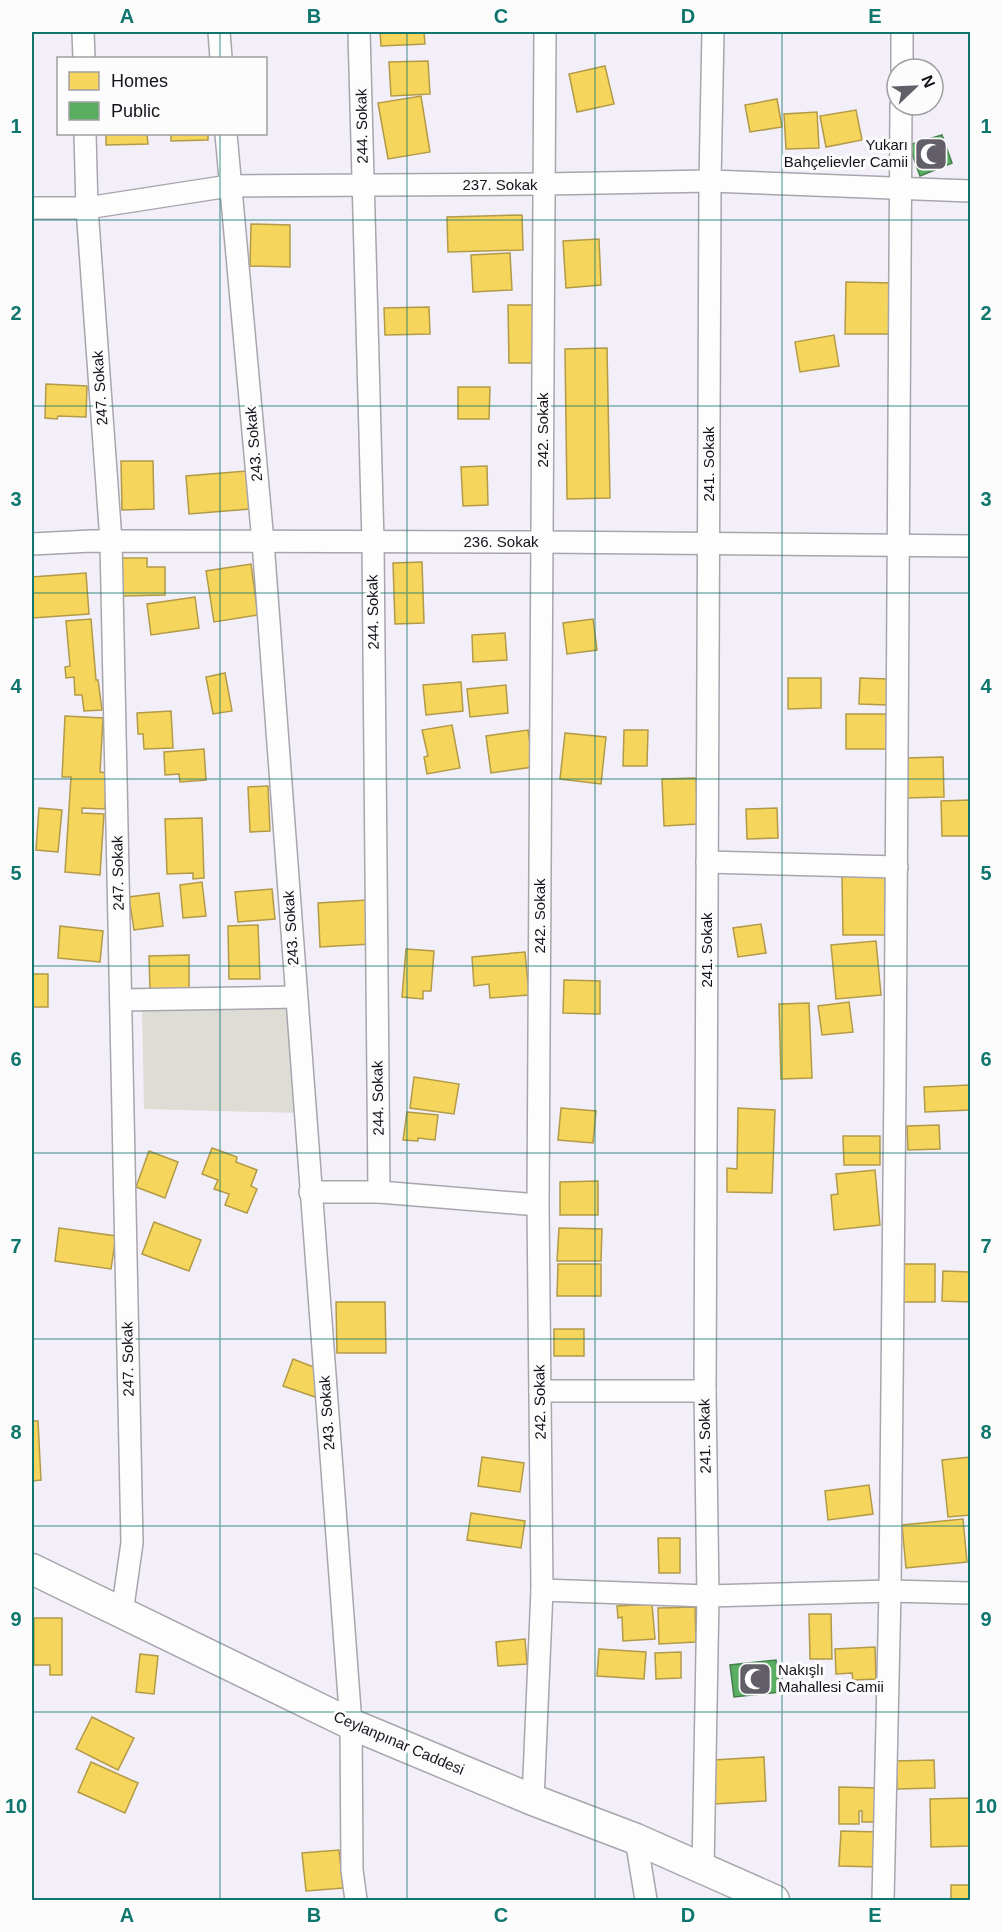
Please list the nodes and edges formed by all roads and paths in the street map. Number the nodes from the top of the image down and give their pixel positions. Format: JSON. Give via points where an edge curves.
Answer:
{"nodes":[{"id":1,"x":83,"y":32,"type":"edge"},
{"id":2,"x":219,"y":32,"type":"edge"},
{"id":3,"x":360,"y":32,"type":"edge"},
{"id":4,"x":545,"y":32,"type":"edge"},
{"id":5,"x":713,"y":32,"type":"edge"},
{"id":6,"x":902,"y":32,"type":"edge"},
{"id":7,"x":84,"y":57,"type":"edge"},
{"id":8,"x":221,"y":57,"type":"edge"},
{"id":9,"x":902,"y":57,"type":"edge"},
{"id":10,"x":901,"y":117,"type":"edge"},
{"id":11,"x":85,"y":135,"type":"edge"},
{"id":12,"x":226,"y":135,"type":"edge"},
{"id":13,"x":710,"y":181,"type":"junction"},
{"id":14,"x":544,"y":184,"type":"junction"},
{"id":15,"x":229,"y":186,"type":"junction"},
{"id":16,"x":363,"y":186,"type":"junction"},
{"id":17,"x":901,"y":188,"type":"junction"},
{"id":18,"x":970,"y":191,"type":"edge"},
{"id":19,"x":32,"y":208,"type":"edge"},
{"id":20,"x":87,"y":208,"type":"junction"},
{"id":21,"x":111,"y":542,"type":"junction"},
{"id":22,"x":263,"y":542,"type":"junction"},
{"id":23,"x":372,"y":542,"type":"junction"},
{"id":24,"x":543,"y":542,"type":"junction"},
{"id":25,"x":32,"y":544,"type":"edge"},
{"id":26,"x":708,"y":544,"type":"junction"},
{"id":27,"x":898,"y":546,"type":"junction"},
{"id":28,"x":970,"y":546,"type":"edge"},
{"id":29,"x":707,"y":862,"type":"junction"},
{"id":30,"x":897,"y":867,"type":"junction"},
{"id":31,"x":296,"y":997,"type":"junction"},
{"id":32,"x":121,"y":1000,"type":"junction"},
{"id":33,"x":310,"y":1192,"type":"junction"},
{"id":34,"x":379,"y":1192,"type":"junction"},
{"id":35,"x":538,"y":1205,"type":"junction"},
{"id":36,"x":540,"y":1391,"type":"junction"},
{"id":37,"x":705,"y":1391,"type":"junction"},
{"id":38,"x":32,"y":1569,"type":"edge"},
{"id":39,"x":542,"y":1590,"type":"junction"},
{"id":40,"x":890,"y":1591,"type":"junction"},
{"id":41,"x":970,"y":1593,"type":"edge"},
{"id":42,"x":708,"y":1596,"type":"junction"},
{"id":43,"x":122,"y":1613,"type":"junction"},
{"id":44,"x":351,"y":1724,"type":"junction"},
{"id":45,"x":533,"y":1800,"type":"junction"},
{"id":46,"x":636,"y":1839,"type":"junction"},
{"id":47,"x":702,"y":1869,"type":"junction"},
{"id":48,"x":356,"y":1900,"type":"edge"},
{"id":49,"x":646,"y":1900,"type":"edge"},
{"id":50,"x":774,"y":1900,"type":"edge"},
{"id":51,"x":883,"y":1900,"type":"edge"}],
"edges":[{"from":1,"to":7,"type":"street"},
{"from":2,"to":8,"type":"street"},
{"from":3,"to":16,"type":"street","name":"244. Sokak"},
{"from":4,"to":14,"type":"street","name":"242. Sokak"},
{"from":5,"to":13,"type":"street","name":"241. Sokak"},
{"from":6,"to":9,"type":"street"},
{"from":10,"to":17,"type":"street"},
{"from":11,"to":20,"type":"street","name":"247. Sokak"},
{"from":12,"to":15,"type":"street","name":"243. Sokak"},
{"from":13,"to":14,"type":"street","name":"237. Sokak"},
{"from":13,"to":17,"type":"street","name":"237. Sokak"},
{"from":13,"to":26,"type":"street","name":"241. Sokak"},
{"from":14,"to":16,"type":"street","name":"237. Sokak"},
{"from":14,"to":24,"type":"street","name":"242. Sokak"},
{"from":15,"to":16,"type":"street","name":"237. Sokak"},
{"from":15,"to":20,"type":"street","name":"237. Sokak"},
{"from":15,"to":22,"type":"street","name":"243. Sokak"},
{"from":16,"to":23,"type":"street","name":"244. Sokak"},
{"from":17,"to":18,"type":"street","name":"237. Sokak"},
{"from":17,"to":27,"type":"street"},
{"from":19,"to":20,"type":"street","name":"237. Sokak"},
{"from":20,"to":21,"type":"street","name":"247. Sokak"},
{"from":21,"to":22,"type":"street","name":"236. Sokak"},
{"from":21,"to":25,"type":"street","name":"236. Sokak"},
{"from":21,"to":32,"type":"street","name":"247. Sokak"},
{"from":22,"to":23,"type":"street","name":"236. Sokak"},
{"from":22,"to":31,"type":"street","name":"243. Sokak"},
{"from":23,"to":24,"type":"street","name":"236. Sokak"},
{"from":23,"to":34,"type":"street","name":"244. Sokak"},
{"from":24,"to":26,"type":"street","name":"236. Sokak"},
{"from":24,"to":35,"type":"street","name":"242. Sokak"},
{"from":26,"to":27,"type":"street","name":"236. Sokak"},
{"from":26,"to":29,"type":"street","name":"241. Sokak"},
{"from":27,"to":28,"type":"street","name":"236. Sokak"},
{"from":27,"to":30,"type":"street"},
{"from":29,"to":30,"type":"street"},
{"from":29,"to":37,"type":"street","name":"241. Sokak"},
{"from":30,"to":40,"type":"street"},
{"from":31,"to":32,"type":"street"},
{"from":31,"to":33,"type":"street","name":"243. Sokak"},
{"from":32,"to":43,"type":"street","name":"247. Sokak","via":[[132,1543]]},
{"from":33,"to":34,"type":"street"},
{"from":33,"to":44,"type":"street","name":"243. Sokak"},
{"from":34,"to":35,"type":"street"},
{"from":35,"to":36,"type":"street","name":"242. Sokak"},
{"from":36,"to":37,"type":"street"},
{"from":36,"to":39,"type":"street","name":"242. Sokak"},
{"from":37,"to":42,"type":"street","name":"241. Sokak"},
{"from":38,"to":43,"type":"main road","name":"Ceylanpınar Caddesi"},
{"from":39,"to":42,"type":"street"},
{"from":39,"to":45,"type":"street","name":"242. Sokak"},
{"from":40,"to":41,"type":"street"},
{"from":40,"to":42,"type":"street"},
{"from":40,"to":51,"type":"street"},
{"from":42,"to":47,"type":"street","name":"241. Sokak"},
{"from":43,"to":44,"type":"main road","name":"Ceylanpınar Caddesi"},
{"from":44,"to":45,"type":"main road","name":"Ceylanpınar Caddesi"},
{"from":44,"to":48,"type":"street","name":"243. Sokak","via":[[352,1870]]},
{"from":45,"to":46,"type":"main road","name":"Ceylanpınar Caddesi"},
{"from":46,"to":47,"type":"main road","name":"Ceylanpınar Caddesi"},
{"from":46,"to":49,"type":"street"},
{"from":47,"to":50,"type":"main road","name":"Ceylanpınar Caddesi"}]}
